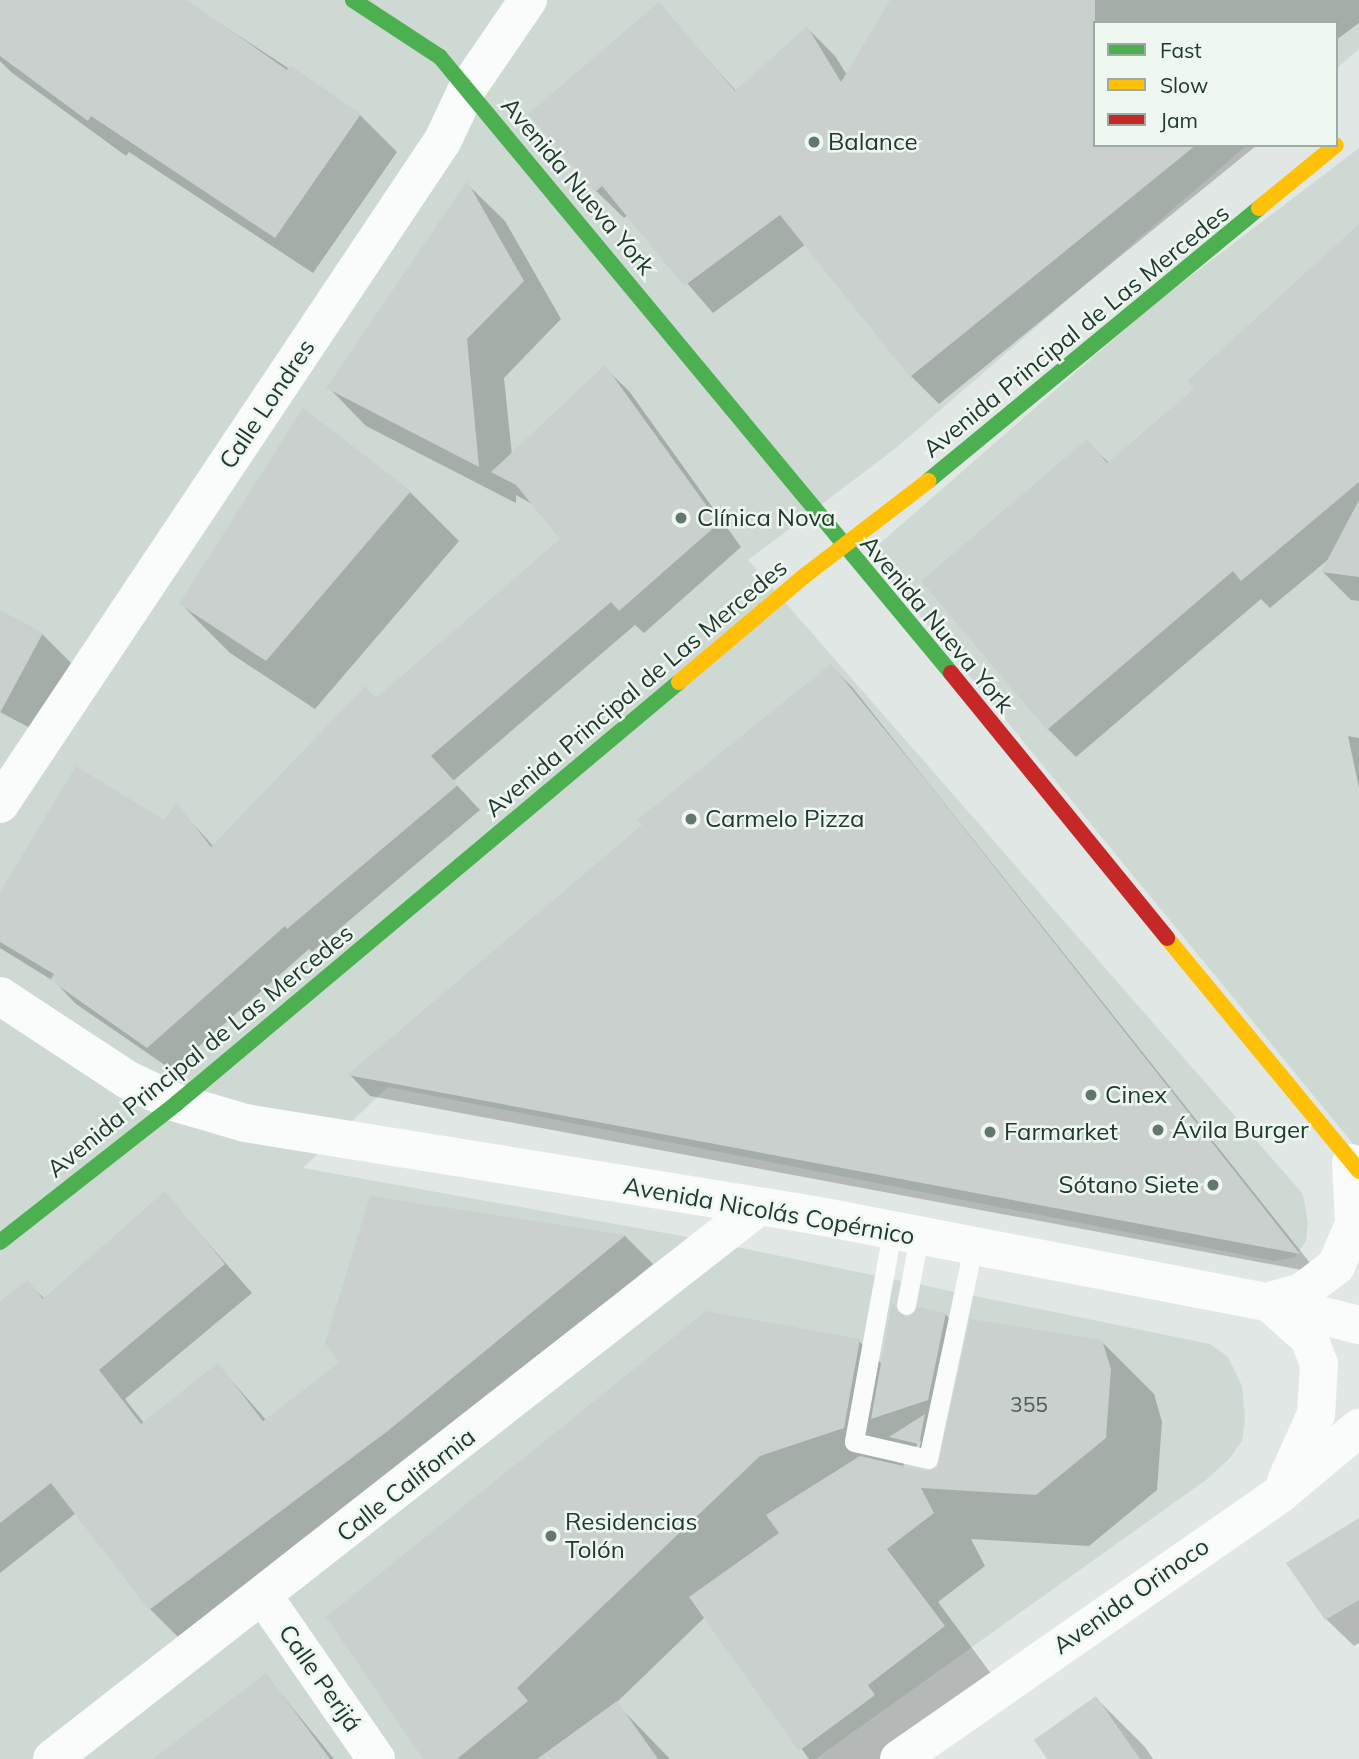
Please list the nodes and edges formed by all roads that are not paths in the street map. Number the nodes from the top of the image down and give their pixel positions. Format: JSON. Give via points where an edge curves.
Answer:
{"nodes":[{"id":1,"x":353,"y":0,"type":"edge"},
{"id":2,"x":528,"y":0,"type":"edge"},
{"id":3,"x":467,"y":89,"type":"junction"},
{"id":4,"x":1351,"y":132,"type":"dead end"},
{"id":5,"x":1338,"y":143,"type":"edge"},
{"id":6,"x":1334,"y":147,"type":"edge"},
{"id":7,"x":843,"y":546,"type":"junction"},
{"id":8,"x":0,"y":804,"type":"edge"},
{"id":9,"x":0,"y":996,"type":"edge"},
{"id":10,"x":177,"y":1103,"type":"junction"},
{"id":11,"x":1355,"y":1167,"type":"edge"},
{"id":12,"x":758,"y":1207,"type":"junction"},
{"id":13,"x":905,"y":1234,"type":"junction"},
{"id":14,"x":0,"y":1242,"type":"edge"},
{"id":15,"x":973,"y":1247,"type":"junction"},
{"id":16,"x":1267,"y":1302,"type":"junction"},
{"id":17,"x":906,"y":1305,"type":"dead end"},
{"id":18,"x":1359,"y":1325,"type":"edge"},
{"id":19,"x":1359,"y":1428,"type":"edge"},
{"id":20,"x":1280,"y":1494,"type":"junction"},
{"id":21,"x":264,"y":1597,"type":"junction"},
{"id":22,"x":52,"y":1759,"type":"edge"},
{"id":23,"x":376,"y":1759,"type":"edge"},
{"id":24,"x":899,"y":1759,"type":"edge"}],
"edges":[{"from":1,"to":3,"type":"street","name":"Avenida Nueva York","via":[[440,57]]},
{"from":2,"to":3,"type":"street","name":"Calle Londres"},
{"from":3,"to":7,"type":"street","name":"Avenida Nueva York"},
{"from":3,"to":8,"type":"street","name":"Calle Londres","via":[[443,140]]},
{"from":4,"to":5,"type":"street","name":"Avenida Principal de Las Mercedes"},
{"from":6,"to":7,"type":"street","name":"Avenida Principal de Las Mercedes"},
{"from":7,"to":10,"type":"street","name":"Avenida Principal de Las Mercedes"},
{"from":7,"to":11,"type":"street","name":"Avenida Nueva York"},
{"from":9,"to":10,"type":"street","name":"Avenida Nicolás Copérnico","via":[[128,1080]]},
{"from":10,"to":12,"type":"street","name":"Avenida Nicolás Copérnico","via":[[246,1123]]},
{"from":10,"to":14,"type":"street","name":"Avenida Principal de Las Mercedes"},
{"from":11,"to":16,"type":"street","via":[[1354,1224],[1336,1266],[1302,1292]]},
{"from":12,"to":13,"type":"street","name":"Avenida Nicolás Copérnico"},
{"from":12,"to":21,"type":"street","name":"Calle California"},
{"from":13,"to":15,"type":"street","name":"Avenida Nicolás Copérnico"},
{"from":13,"to":15,"type":"lane","via":[[854,1443],[928,1459]]},
{"from":13,"to":17,"type":"lane"},
{"from":15,"to":16,"type":"street","name":"Avenida Nicolás Copérnico"},
{"from":16,"to":18,"type":"street","name":"Avenida Nicolás Copérnico"},
{"from":16,"to":20,"type":"street","via":[[1309,1338],[1319,1364],[1316,1414]]},
{"from":19,"to":20,"type":"street","name":"Avenida Orinoco"},
{"from":20,"to":24,"type":"street","name":"Avenida Orinoco"},
{"from":21,"to":22,"type":"street","name":"Calle California"},
{"from":21,"to":23,"type":"street","name":"Calle Perijá"}]}
